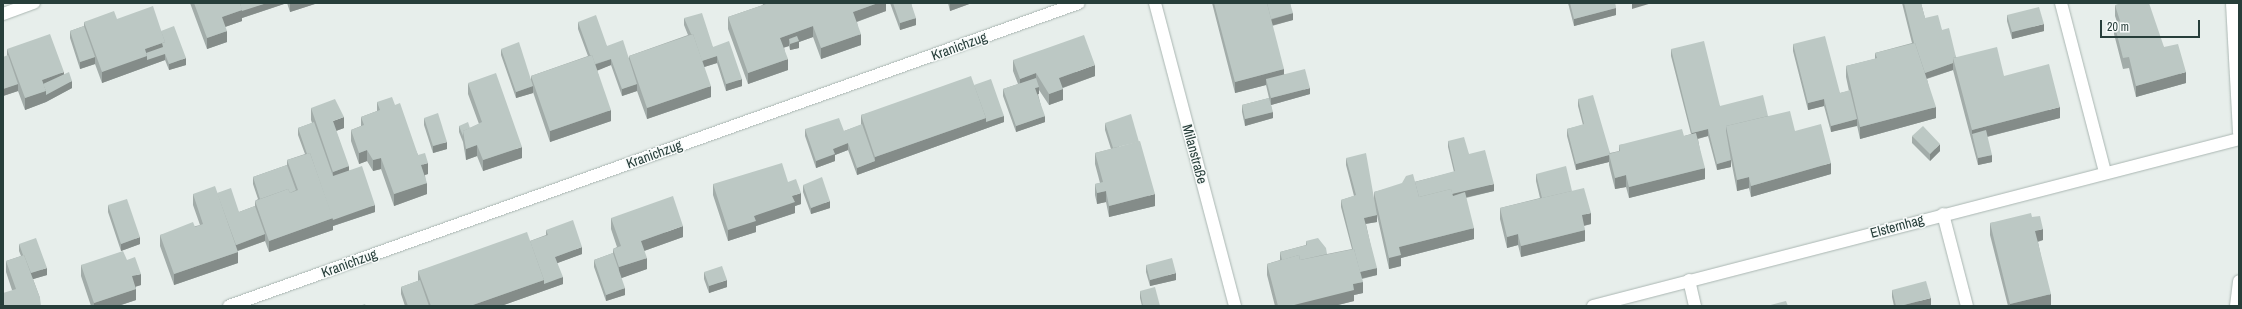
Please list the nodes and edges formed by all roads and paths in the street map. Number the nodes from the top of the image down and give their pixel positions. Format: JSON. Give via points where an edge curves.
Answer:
{"nodes":[{"id":1,"x":34,"y":3,"type":"edge"},
{"id":2,"x":1079,"y":3,"type":"edge"},
{"id":3,"x":1155,"y":3,"type":"edge"},
{"id":4,"x":2061,"y":3,"type":"edge"},
{"id":5,"x":2232,"y":3,"type":"edge"},
{"id":6,"x":3,"y":14,"type":"edge"},
{"id":7,"x":2239,"y":133,"type":"edge"},
{"id":8,"x":2239,"y":139,"type":"edge"},
{"id":9,"x":2105,"y":172,"type":"junction"},
{"id":10,"x":1943,"y":214,"type":"junction"},
{"id":11,"x":1688,"y":280,"type":"junction"},
{"id":12,"x":2239,"y":281,"type":"edge"},
{"id":13,"x":229,"y":306,"type":"edge"},
{"id":14,"x":1235,"y":306,"type":"edge"},
{"id":15,"x":1593,"y":306,"type":"edge"},
{"id":16,"x":1695,"y":306,"type":"edge"},
{"id":17,"x":1967,"y":306,"type":"edge"},
{"id":18,"x":2236,"y":306,"type":"edge"}],
"edges":[{"from":1,"to":6,"type":"street"},
{"from":2,"to":13,"type":"street","name":"Kranichzug"},
{"from":3,"to":14,"type":"street","name":"Milanstraße"},
{"from":4,"to":9,"type":"street"},
{"from":5,"to":7,"type":"street"},
{"from":8,"to":9,"type":"street","name":"Elsternhag"},
{"from":9,"to":10,"type":"street","name":"Elsternhag"},
{"from":10,"to":11,"type":"street","name":"Elsternhag"},
{"from":10,"to":17,"type":"street"},
{"from":11,"to":15,"type":"street","name":"Elsternhag"},
{"from":11,"to":16,"type":"street"},
{"from":12,"to":18,"type":"street"}]}
